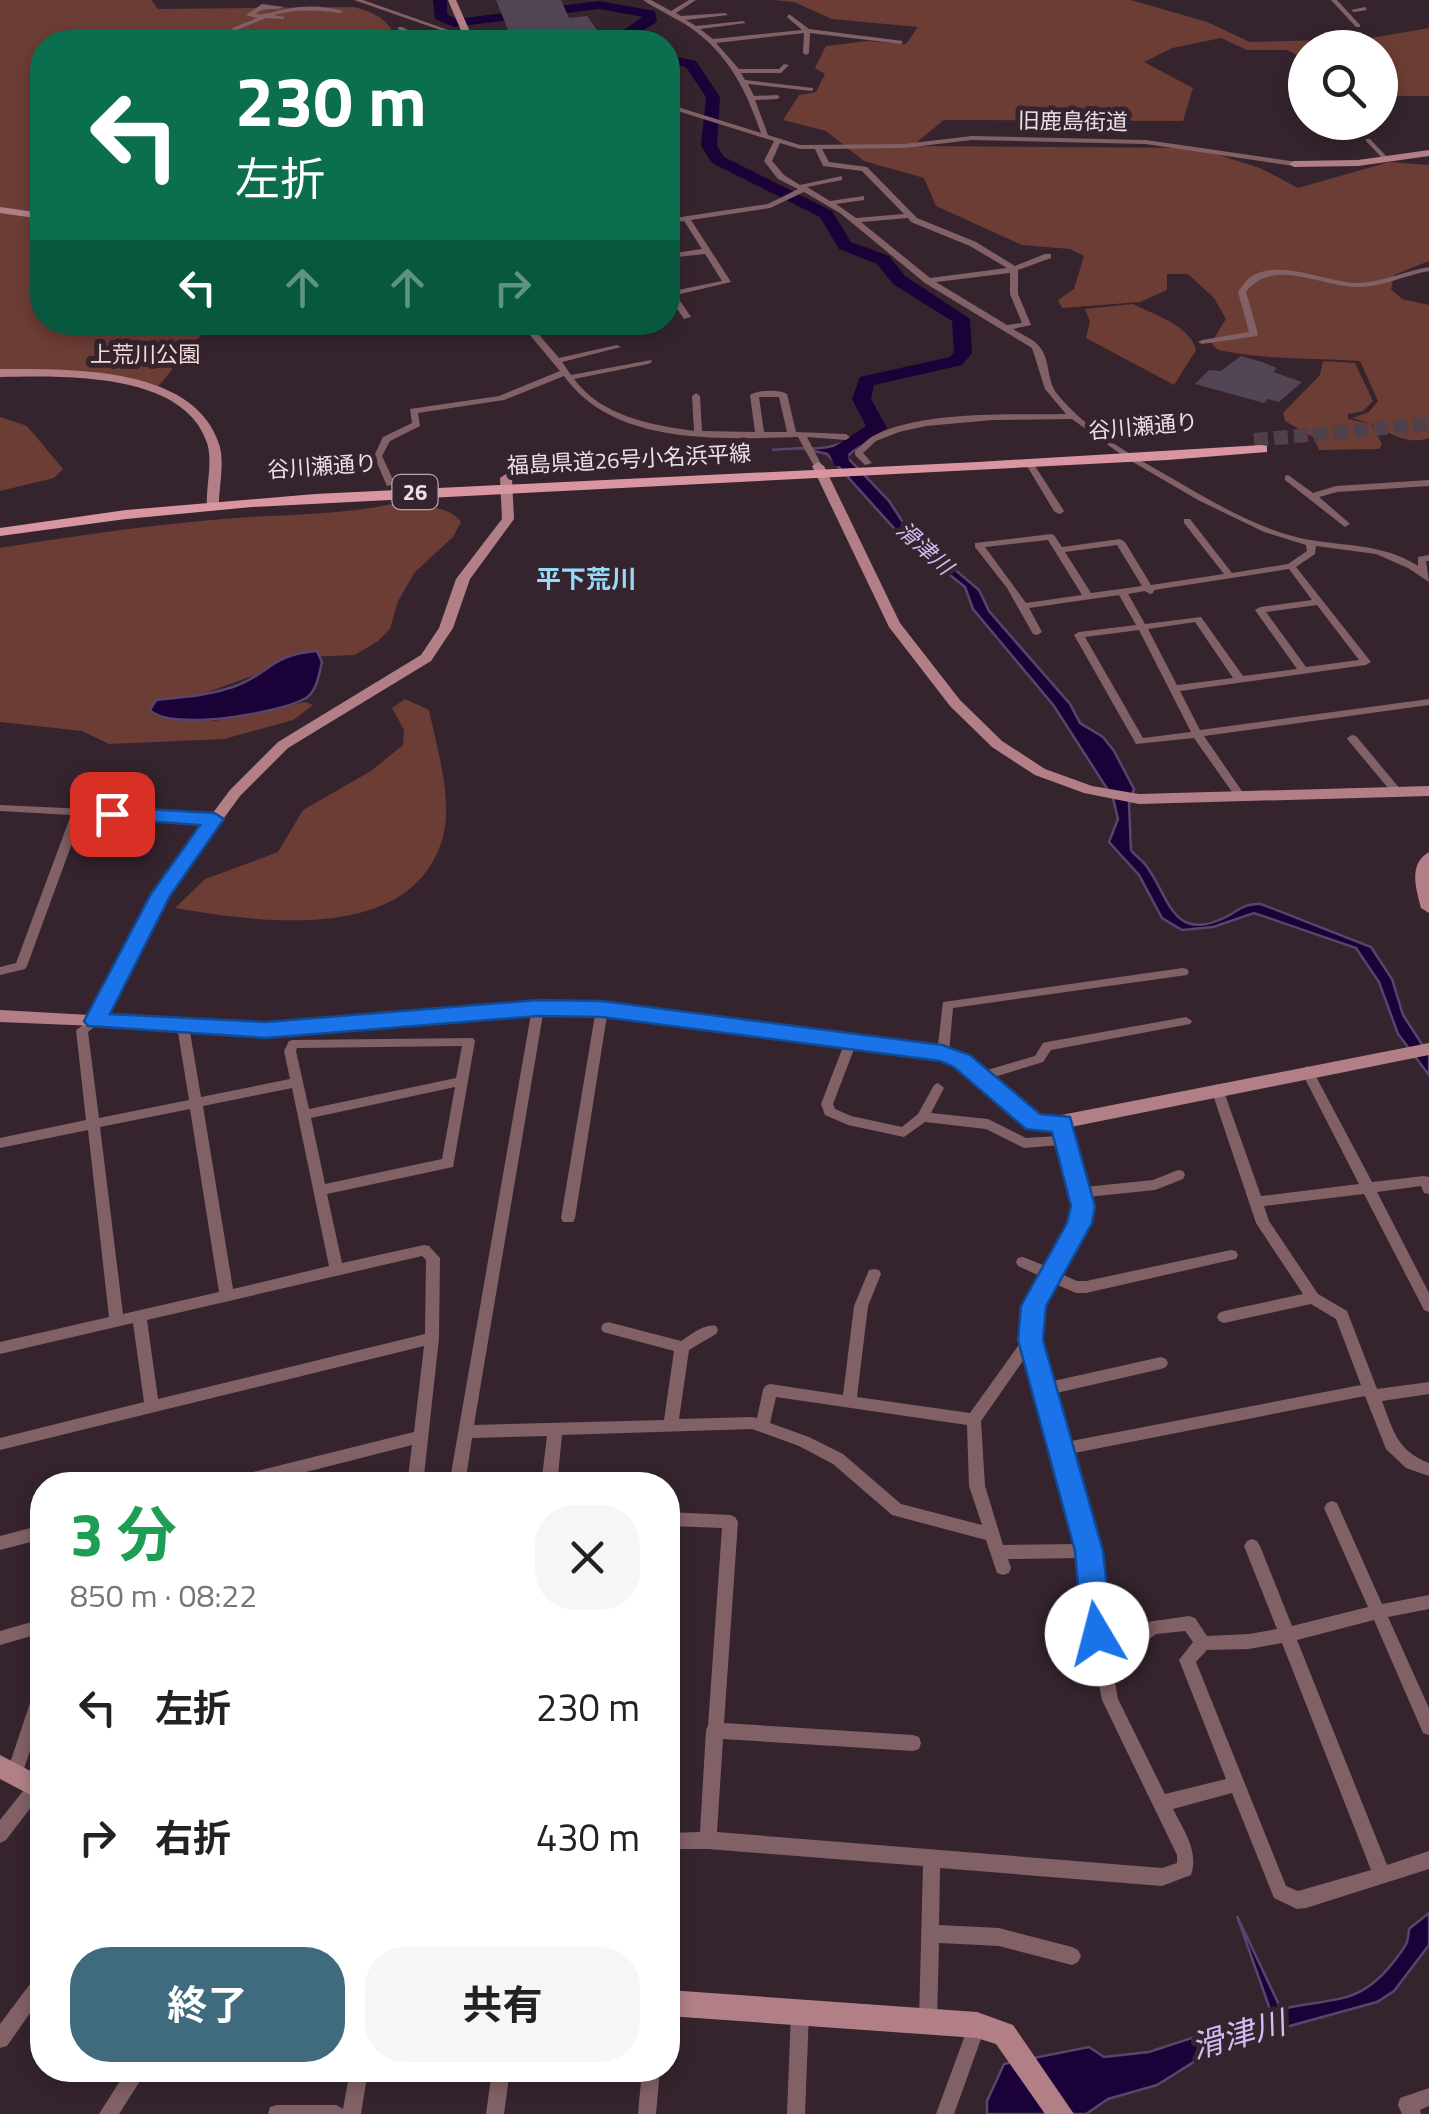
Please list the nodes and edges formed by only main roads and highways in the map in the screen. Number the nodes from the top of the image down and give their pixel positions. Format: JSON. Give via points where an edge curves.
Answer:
{"nodes":[{"id":1,"x":1258,"y":444,"type":"tunnel mouth"},
{"id":2,"x":1131,"y":455,"type":"junction"},
{"id":3,"x":863,"y":466,"type":"junction"},
{"id":4,"x":506,"y":483,"type":"junction"},
{"id":5,"x":213,"y":501,"type":"junction"},
{"id":6,"x":0,"y":528,"type":"edge"}],
"edges":[{"from":1,"to":2,"type":"main road","name":"福島県道26号小名浜平線","number":"26"},
{"from":2,"to":3,"type":"main road","name":"谷川瀬通り","number":"26"},
{"from":2,"to":3,"type":"main road","name":"福島県道26号小名浜平線","number":"26","via":[[1031,466]]},
{"from":3,"to":4,"type":"main road","name":"福島県道26号小名浜平線","number":"26"},
{"from":4,"to":5,"type":"main road","name":"福島県道26号小名浜平線","number":"26"},
{"from":4,"to":5,"type":"main road","name":"谷川瀬通り","number":"26","via":[[390,484]]},
{"from":5,"to":6,"type":"main road","name":"福島県道26号小名浜平線","number":"26"}]}
